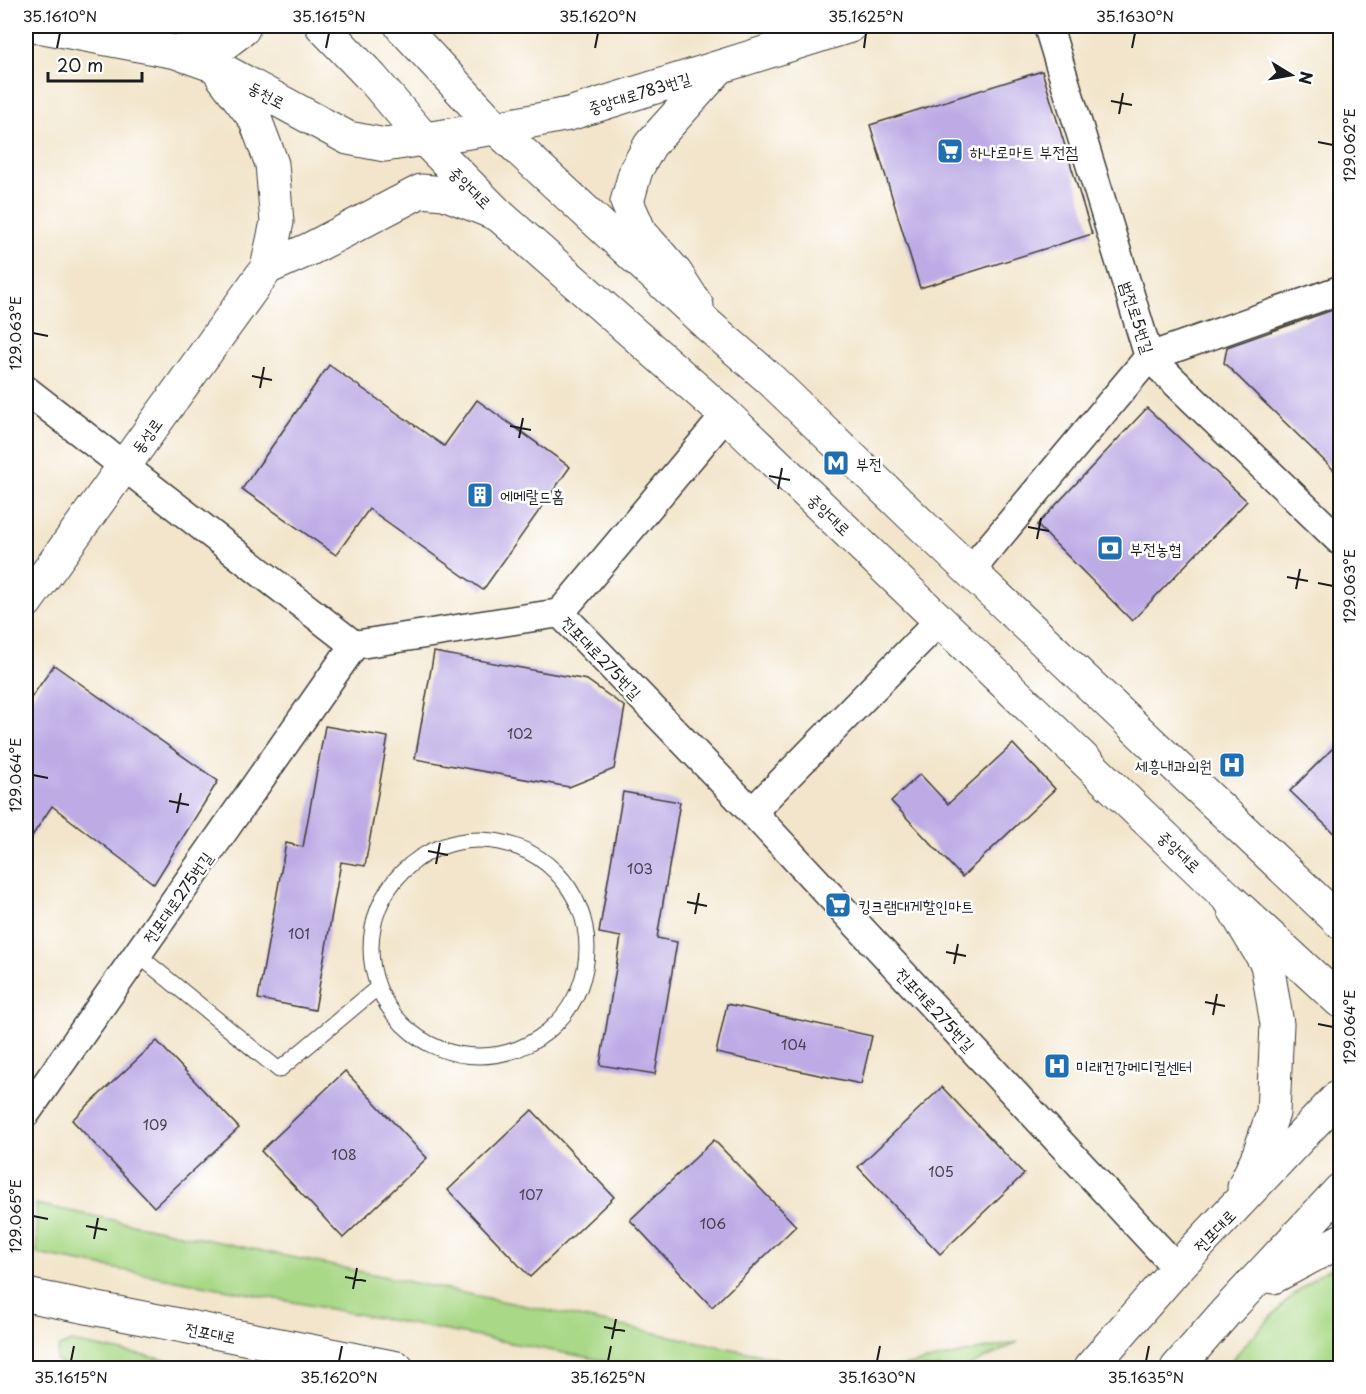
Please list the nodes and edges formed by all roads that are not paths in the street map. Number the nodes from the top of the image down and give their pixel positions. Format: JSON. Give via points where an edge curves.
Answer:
{"nodes":[{"id":1,"x":38,"y":26,"type":"edge"},
{"id":2,"x":244,"y":26,"type":"edge"},
{"id":3,"x":322,"y":26,"type":"edge"},
{"id":4,"x":401,"y":26,"type":"edge"},
{"id":5,"x":850,"y":26,"type":"edge"},
{"id":6,"x":1048,"y":26,"type":"edge"},
{"id":7,"x":176,"y":52,"type":"junction"},
{"id":8,"x":215,"y":66,"type":"junction"},
{"id":9,"x":718,"y":68,"type":"junction"},
{"id":10,"x":496,"y":128,"type":"junction"},
{"id":11,"x":424,"y":139,"type":"junction"},
{"id":12,"x":499,"y":215,"type":"junction"},
{"id":13,"x":267,"y":268,"type":"junction"},
{"id":14,"x":1341,"y":290,"type":"edge"},
{"id":15,"x":709,"y":326,"type":"junction"},
{"id":16,"x":1149,"y":357,"type":"junction"},
{"id":17,"x":26,"y":390,"type":"edge"},
{"id":18,"x":726,"y":415,"type":"junction"},
{"id":19,"x":124,"y":466,"type":"junction"},
{"id":20,"x":1341,"y":541,"type":"edge"},
{"id":21,"x":970,"y":570,"type":"junction"},
{"id":22,"x":26,"y":602,"type":"edge"},
{"id":23,"x":560,"y":613,"type":"junction"},
{"id":24,"x":940,"y":620,"type":"junction"},
{"id":25,"x":354,"y":645,"type":"junction"},
{"id":26,"x":752,"y":812,"type":"junction"},
{"id":27,"x":1227,"y":897,"type":"junction"},
{"id":28,"x":1341,"y":922,"type":"edge"},
{"id":29,"x":137,"y":954,"type":"junction"},
{"id":30,"x":376,"y":988,"type":"junction"},
{"id":31,"x":1341,"y":1001,"type":"edge"},
{"id":32,"x":1341,"y":1095,"type":"edge"},
{"id":33,"x":26,"y":1113,"type":"edge"},
{"id":34,"x":1341,"y":1190,"type":"edge"},
{"id":35,"x":1232,"y":1212,"type":"junction"},
{"id":36,"x":1341,"y":1241,"type":"edge"},
{"id":37,"x":1177,"y":1268,"type":"junction"},
{"id":38,"x":26,"y":1296,"type":"edge"},
{"id":39,"x":1236,"y":1303,"type":"junction"},
{"id":40,"x":1095,"y":1362,"type":"edge"},
{"id":41,"x":397,"y":1368,"type":"edge"},
{"id":42,"x":1064,"y":1368,"type":"edge"},
{"id":43,"x":1178,"y":1368,"type":"edge"},
{"id":44,"x":1201,"y":1368,"type":"edge"}],
"edges":[{"from":1,"to":7,"type":"main road","name":"동천로"},
{"from":2,"to":7,"type":"main road","via":[[222,45]]},
{"from":3,"to":11,"type":"main road","name":"중앙대로"},
{"from":4,"to":10,"type":"main road"},
{"from":5,"to":9,"type":"main road","name":"중앙대로783번길"},
{"from":6,"to":16,"type":"street","name":"범전로5번길"},
{"from":7,"to":8,"type":"main road","name":"동천로"},
{"from":8,"to":11,"type":"main road","name":"동천로","via":[[348,138],[385,145]]},
{"from":8,"to":13,"type":"main road","name":"동성로","via":[[255,119],[272,164],[277,222]]},
{"from":9,"to":10,"type":"main road","name":"중앙대로783번길","via":[[569,114]]},
{"from":9,"to":15,"type":"main road","via":[[650,145],[636,170],[627,202],[639,232],[675,272]]},
{"from":10,"to":11,"type":"main road","name":"중앙대로783번길"},
{"from":10,"to":15,"type":"main road"},
{"from":11,"to":12,"type":"main road","name":"중앙대로"},
{"from":12,"to":13,"type":"main road","via":[[444,193],[421,191]]},
{"from":12,"to":18,"type":"main road","name":"중앙대로"},
{"from":13,"to":19,"type":"main road","name":"동성로"},
{"from":14,"to":16,"type":"street"},
{"from":15,"to":21,"type":"main road"},
{"from":16,"to":20,"type":"street","name":"범전로5번길"},
{"from":16,"to":21,"type":"street"},
{"from":17,"to":19,"type":"street"},
{"from":18,"to":23,"type":"street"},
{"from":18,"to":24,"type":"main road","name":"중앙대로"},
{"from":19,"to":22,"type":"main road","name":"동성로"},
{"from":19,"to":25,"type":"street"},
{"from":21,"to":28,"type":"main road"},
{"from":23,"to":25,"type":"street","name":"전포대로275번길"},
{"from":23,"to":26,"type":"street","name":"전포대로275번길"},
{"from":24,"to":26,"type":"street"},
{"from":24,"to":27,"type":"main road","name":"중앙대로"},
{"from":25,"to":29,"type":"street","name":"전포대로275번길"},
{"from":26,"to":37,"type":"street","name":"전포대로275번길"},
{"from":27,"to":31,"type":"main road","name":"중앙대로"},
{"from":27,"to":35,"type":"main road","via":[[1267,964],[1277,1024],[1273,1113]]},
{"from":29,"to":30,"type":"lane","via":[[279,1070]]},
{"from":29,"to":33,"type":"street","name":"전포대로275번길"},
{"from":30,"to":30,"type":"lane","via":[[406,1031],[453,1055],[506,1054],[552,1030],[582,986],[588,934],[569,885],[530,850],[478,837],[427,850],[388,886],[369,935]]},
{"from":32,"to":35,"type":"main road","name":"전포대로"},
{"from":34,"to":39,"type":"main road"},
{"from":35,"to":37,"type":"main road","name":"전포대로"},
{"from":36,"to":39,"type":"main road"},
{"from":37,"to":40,"type":"main road","name":"전포대로"},
{"from":38,"to":41,"type":"main road","name":"전포대로"},
{"from":39,"to":43,"type":"main road"},
{"from":39,"to":44,"type":"main road"},
{"from":40,"to":42,"type":"main road"}]}
